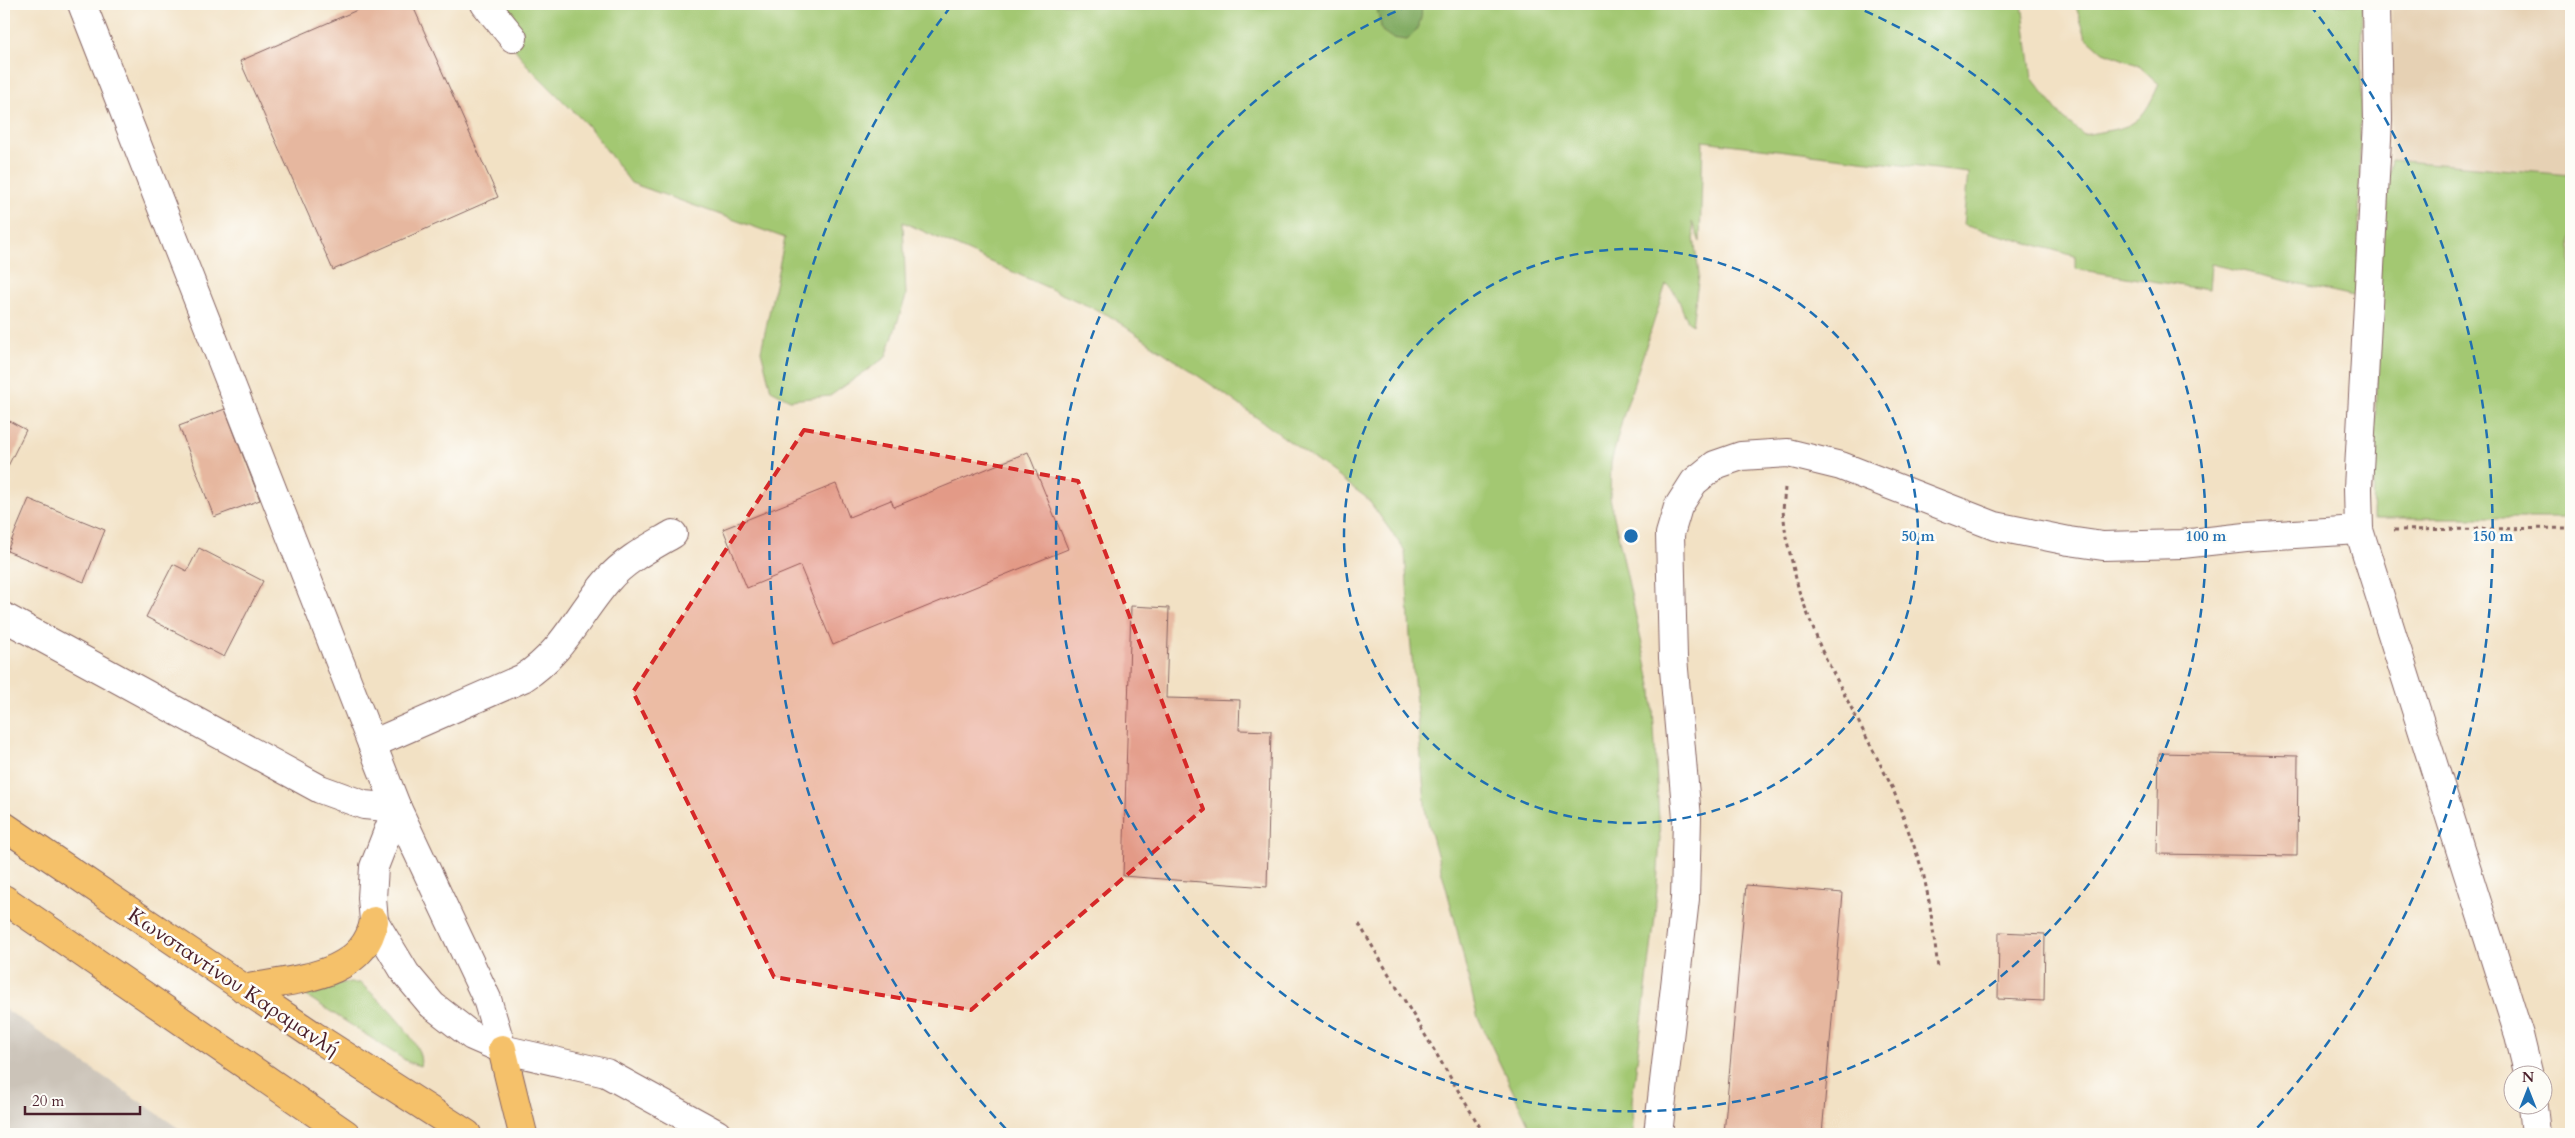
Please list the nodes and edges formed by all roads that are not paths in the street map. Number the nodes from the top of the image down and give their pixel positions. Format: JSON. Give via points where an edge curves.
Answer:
{"nodes":[{"id":1,"x":82,"y":4,"type":"edge"},
{"id":2,"x":485,"y":4,"type":"edge"},
{"id":3,"x":2376,"y":4,"type":"edge"},
{"id":4,"x":513,"y":38,"type":"dead end"},
{"id":5,"x":2359,"y":530,"type":"junction"},
{"id":6,"x":674,"y":534,"type":"dead end"},
{"id":7,"x":4,"y":617,"type":"edge"},
{"id":8,"x":372,"y":744,"type":"junction"},
{"id":9,"x":397,"y":808,"type":"junction"},
{"id":10,"x":4,"y":826,"type":"edge"},
{"id":11,"x":4,"y":899,"type":"edge"},
{"id":12,"x":374,"y":921,"type":"junction"},
{"id":13,"x":244,"y":989,"type":"junction"},
{"id":14,"x":502,"y":1049,"type":"junction"},
{"id":15,"x":2527,"y":1066,"type":"edge"},
{"id":16,"x":2535,"y":1116,"type":"edge"},
{"id":17,"x":346,"y":1134,"type":"edge"},
{"id":18,"x":466,"y":1134,"type":"edge"},
{"id":19,"x":523,"y":1134,"type":"edge"},
{"id":20,"x":717,"y":1134,"type":"edge"},
{"id":21,"x":1658,"y":1134,"type":"edge"},
{"id":22,"x":2536,"y":1134,"type":"edge"}],
"edges":[{"from":1,"to":8,"type":"street"},
{"from":2,"to":4,"type":"street"},
{"from":3,"to":5,"type":"street","via":[[2378,121],[2358,488]]},
{"from":5,"to":15,"type":"street"},
{"from":5,"to":21,"type":"street","via":[[2182,544],[2103,546],[1995,526],[1841,466],[1788,452],[1741,456],[1715,465],[1694,482],[1678,507],[1670,534],[1673,658],[1687,818],[1685,898]]},
{"from":6,"to":8,"type":"street","via":[[638,555],[609,578],[563,642],[537,670]]},
{"from":7,"to":9,"type":"street","via":[[320,789],[364,805]]},
{"from":8,"to":9,"type":"street"},
{"from":9,"to":12,"type":"street","via":[[374,867]]},
{"from":9,"to":14,"type":"street","via":[[487,999]]},
{"from":10,"to":13,"type":"main road","name":"Κωνσταντίνου Καραμανλή"},
{"from":11,"to":17,"type":"main road"},
{"from":12,"to":13,"type":"main road","via":[[365,947],[340,967]]},
{"from":12,"to":14,"type":"street","via":[[406,974],[432,1005],[472,1036]]},
{"from":13,"to":18,"type":"main road","name":"Κωνσταντίνου Καραμανλή"},
{"from":14,"to":19,"type":"main road"},
{"from":14,"to":20,"type":"street","via":[[606,1073]]},
{"from":16,"to":22,"type":"street"}]}
